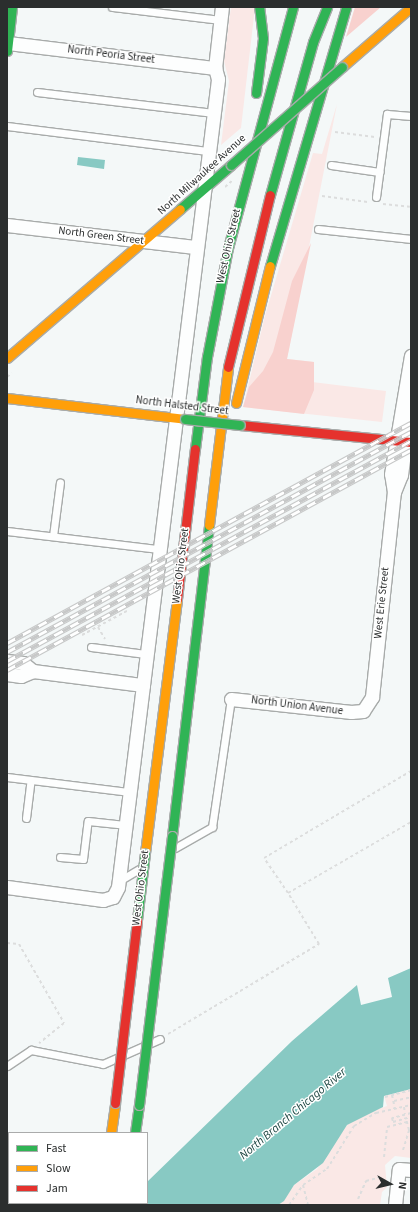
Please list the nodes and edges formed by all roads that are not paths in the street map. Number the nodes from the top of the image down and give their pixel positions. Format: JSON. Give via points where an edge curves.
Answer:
{"nodes":[{"id":1,"x":12,"y":7,"type":"edge"},
{"id":2,"x":112,"y":7,"type":"edge"},
{"id":3,"x":222,"y":7,"type":"edge"},
{"id":4,"x":259,"y":7,"type":"edge"},
{"id":5,"x":293,"y":7,"type":"edge"},
{"id":6,"x":318,"y":7,"type":"edge"},
{"id":7,"x":327,"y":7,"type":"edge"},
{"id":8,"x":346,"y":7,"type":"edge"},
{"id":9,"x":411,"y":7,"type":"edge"},
{"id":10,"x":221,"y":20,"type":"junction"},
{"id":11,"x":313,"y":42,"type":"junction"},
{"id":12,"x":8,"y":47,"type":"edge"},
{"id":13,"x":215,"y":68,"type":"junction"},
{"id":14,"x":37,"y":92,"type":"dead end"},
{"id":15,"x":214,"y":113,"type":"junction"},
{"id":16,"x":411,"y":116,"type":"edge"},
{"id":17,"x":7,"y":126,"type":"edge"},
{"id":18,"x":255,"y":146,"type":"junction"},
{"id":19,"x":209,"y":151,"type":"junction"},
{"id":20,"x":331,"y":165,"type":"dead end"},
{"id":21,"x":379,"y":172,"type":"junction"},
{"id":22,"x":203,"y":190,"type":"junction"},
{"id":23,"x":375,"y":200,"type":"road end"},
{"id":24,"x":7,"y":225,"type":"edge"},
{"id":25,"x":318,"y":229,"type":"dead end"},
{"id":26,"x":411,"y":239,"type":"edge"},
{"id":27,"x":144,"y":242,"type":"junction"},
{"id":28,"x":195,"y":247,"type":"junction"},
{"id":29,"x":411,"y":356,"type":"edge"},
{"id":30,"x":7,"y":358,"type":"edge"},
{"id":31,"x":7,"y":398,"type":"edge"},
{"id":32,"x":180,"y":418,"type":"junction"},
{"id":33,"x":404,"y":445,"type":"edge"},
{"id":34,"x":60,"y":482,"type":"dead end"},
{"id":35,"x":7,"y":531,"type":"edge"},
{"id":36,"x":53,"y":536,"type":"junction"},
{"id":37,"x":159,"y":549,"type":"junction"},
{"id":38,"x":91,"y":647,"type":"dead end"},
{"id":39,"x":146,"y":654,"type":"junction"},
{"id":40,"x":7,"y":661,"type":"edge"},
{"id":41,"x":33,"y":671,"type":"junction"},
{"id":42,"x":7,"y":674,"type":"edge"},
{"id":43,"x":194,"y":677,"type":"junction"},
{"id":44,"x":143,"y":685,"type":"junction"},
{"id":45,"x":231,"y":698,"type":"joint"},
{"id":46,"x":363,"y":711,"type":"joint"},
{"id":47,"x":7,"y":777,"type":"edge"},
{"id":48,"x":31,"y":780,"type":"junction"},
{"id":49,"x":130,"y":792,"type":"junction"},
{"id":50,"x":26,"y":818,"type":"dead end"},
{"id":51,"x":126,"y":825,"type":"junction"},
{"id":52,"x":60,"y":857,"type":"dead end"},
{"id":53,"x":119,"y":881,"type":"junction"},
{"id":54,"x":7,"y":887,"type":"edge"},
{"id":55,"x":160,"y":1039,"type":"road end"},
{"id":56,"x":7,"y":1066,"type":"edge"},
{"id":57,"x":111,"y":1132,"type":"edge"},
{"id":58,"x":135,"y":1132,"type":"edge"},
{"id":59,"x":405,"y":1169,"type":"edge"},
{"id":60,"x":395,"y":1205,"type":"edge"}],
"edges":[{"from":1,"to":12,"type":"main road"},
{"from":2,"to":10,"type":"lane"},
{"from":3,"to":10,"type":"street","name":"West Ohio Street"},
{"from":4,"to":18,"type":"main road","via":[[263,38],[255,97]]},
{"from":5,"to":18,"type":"main road","name":"West Ohio Street"},
{"from":6,"to":11,"type":"main road"},
{"from":7,"to":11,"type":"main road"},
{"from":8,"to":43,"type":"main road","via":[[273,255],[236,401],[205,635]]},
{"from":9,"to":22,"type":"main road","name":"North Milwaukee Avenue","bridge":true},
{"from":10,"to":13,"type":"street","name":"West Ohio Street"},
{"from":11,"to":43,"type":"main road","name":"West Ohio Street","via":[[244,291],[228,366],[195,635]]},
{"from":12,"to":13,"type":"street","name":"North Peoria Street"},
{"from":13,"to":15,"type":"street","name":"West Ohio Street","via":[[218,79]]},
{"from":14,"to":15,"type":"lane"},
{"from":15,"to":19,"type":"street","name":"West Ohio Street"},
{"from":16,"to":21,"type":"lane","via":[[387,114]]},
{"from":17,"to":19,"type":"lane"},
{"from":18,"to":57,"type":"main road","name":"West Ohio Street","bridge":true,"via":[[228,248],[207,357],[145,853],[119,1103]]},
{"from":19,"to":22,"type":"street","name":"West Ohio Street"},
{"from":20,"to":21,"type":"lane"},
{"from":21,"to":23,"type":"lane"},
{"from":22,"to":27,"type":"main road","name":"North Milwaukee Avenue"},
{"from":22,"to":28,"type":"street","name":"West Ohio Street"},
{"from":24,"to":27,"type":"street","name":"North Green Street"},
{"from":25,"to":26,"type":"lane"},
{"from":27,"to":28,"type":"street","name":"North Green Street"},
{"from":27,"to":30,"type":"main road","name":"North Milwaukee Avenue"},
{"from":28,"to":32,"type":"street","name":"West Ohio Street"},
{"from":29,"to":33,"type":"street","name":"West Erie Street","via":[[405,401]]},
{"from":31,"to":32,"type":"main road","name":"North Halsted Street"},
{"from":32,"to":33,"type":"main road","name":"North Halsted Street","bridge":true,"via":[[354,439],[360,443]]},
{"from":32,"to":37,"type":"street","name":"West Ohio Street"},
{"from":33,"to":46,"type":"street","name":"West Erie Street","via":[[391,474],[394,492],[372,697]]},
{"from":34,"to":36,"type":"lane"},
{"from":35,"to":36,"type":"lane"},
{"from":36,"to":37,"type":"lane"},
{"from":37,"to":39,"type":"street","name":"West Ohio Street"},
{"from":38,"to":39,"type":"lane"},
{"from":39,"to":44,"type":"street","name":"West Ohio Street"},
{"from":40,"to":41,"type":"street","via":[[24,663]]},
{"from":41,"to":42,"type":"street","via":[[22,676]]},
{"from":41,"to":44,"type":"street"},
{"from":43,"to":58,"type":"main road","name":"West Ohio Street","bridge":true,"via":[[135,1104]]},
{"from":44,"to":49,"type":"street","name":"West Ohio Street"},
{"from":45,"to":46,"type":"street","name":"North Union Avenue"},
{"from":45,"to":53,"type":"lane","via":[[212,827]]},
{"from":47,"to":48,"type":"lane"},
{"from":48,"to":49,"type":"lane"},
{"from":48,"to":50,"type":"lane"},
{"from":49,"to":51,"type":"street","name":"West Ohio Street"},
{"from":51,"to":52,"type":"lane","via":[[88,821],[83,859]]},
{"from":51,"to":53,"type":"street","name":"West Ohio Street"},
{"from":53,"to":54,"type":"street","name":"West Ohio Street","via":[[113,898],[103,900]]},
{"from":55,"to":56,"type":"lane","via":[[103,1064],[31,1050]]},
{"from":59,"to":60,"type":"street"}]}
